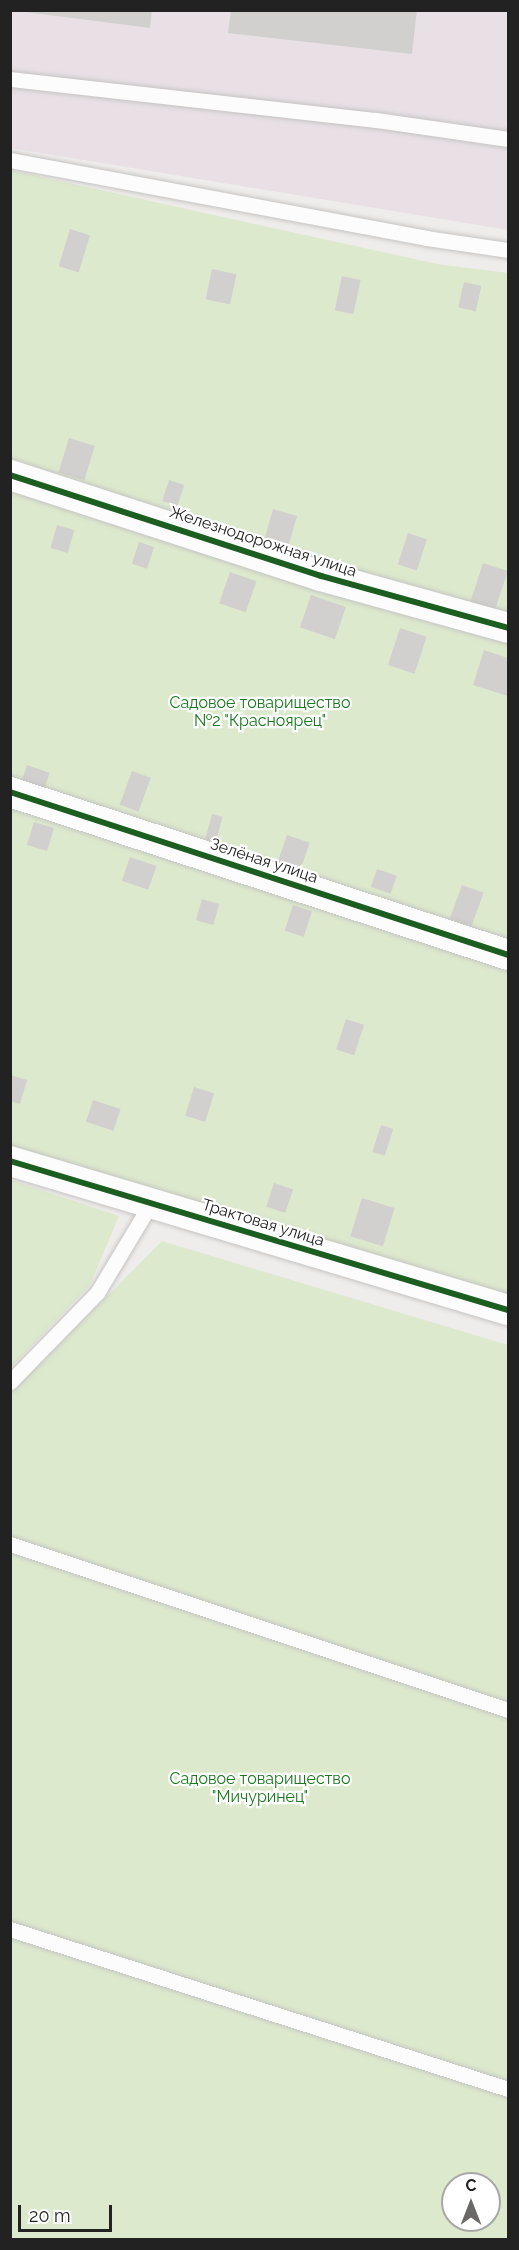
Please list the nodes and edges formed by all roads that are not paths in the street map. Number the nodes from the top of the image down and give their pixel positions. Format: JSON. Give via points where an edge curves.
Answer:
{"nodes":[{"id":1,"x":10,"y":79,"type":"edge"},
{"id":2,"x":508,"y":140,"type":"edge"},
{"id":3,"x":10,"y":160,"type":"edge"},
{"id":4,"x":508,"y":250,"type":"edge"},
{"id":5,"x":10,"y":475,"type":"edge"},
{"id":6,"x":508,"y":628,"type":"edge"},
{"id":7,"x":10,"y":792,"type":"edge"},
{"id":8,"x":508,"y":955,"type":"edge"},
{"id":9,"x":10,"y":1161,"type":"edge"},
{"id":10,"x":152,"y":1203,"type":"junction"},
{"id":11,"x":508,"y":1310,"type":"edge"},
{"id":12,"x":10,"y":1382,"type":"edge"},
{"id":13,"x":10,"y":1544,"type":"edge"},
{"id":14,"x":508,"y":1710,"type":"edge"},
{"id":15,"x":10,"y":1929,"type":"edge"},
{"id":16,"x":508,"y":2089,"type":"edge"}],
"edges":[{"from":1,"to":2,"type":"lane","via":[[376,120]]},
{"from":3,"to":4,"type":"lane"},
{"from":5,"to":6,"type":"street","name":"Железнодорожная улица","via":[[321,576]]},
{"from":7,"to":8,"type":"street","name":"Зелёная улица"},
{"from":9,"to":10,"type":"street","name":"Трактовая улица"},
{"from":10,"to":11,"type":"street","name":"Трактовая улица"},
{"from":10,"to":12,"type":"lane","via":[[97,1293]]},
{"from":13,"to":14,"type":"lane"},
{"from":15,"to":16,"type":"lane"}]}
